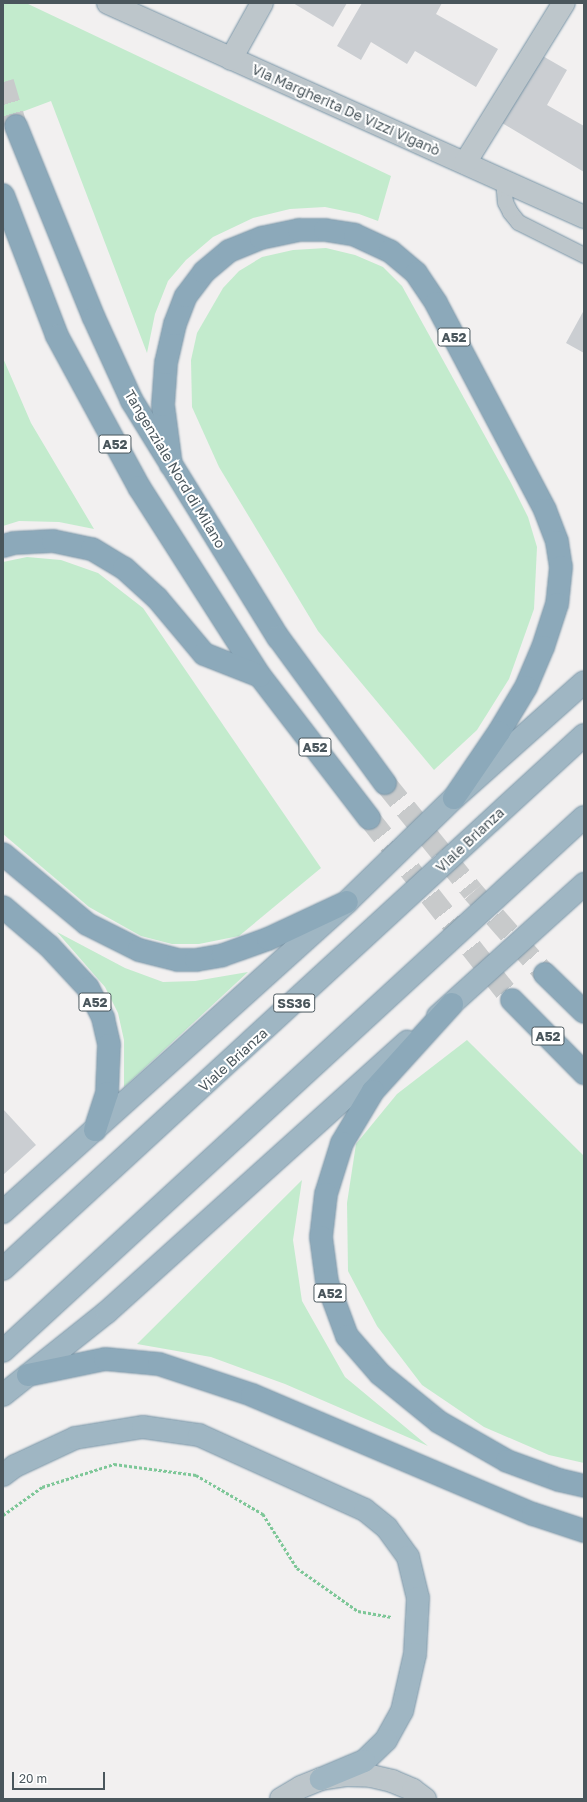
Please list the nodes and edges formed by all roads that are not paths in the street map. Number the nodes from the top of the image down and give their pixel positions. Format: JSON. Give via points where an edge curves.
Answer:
{"nodes":[{"id":1,"x":108,"y":3,"type":"edge"},
{"id":2,"x":262,"y":3,"type":"edge"},
{"id":3,"x":564,"y":3,"type":"edge"},
{"id":4,"x":232,"y":59,"type":"junction"},
{"id":5,"x":16,"y":126,"type":"tunnel mouth"},
{"id":6,"x":465,"y":163,"type":"junction"},
{"id":7,"x":503,"y":180,"type":"junction"},
{"id":8,"x":3,"y":195,"type":"edge"},
{"id":9,"x":584,"y":217,"type":"edge"},
{"id":10,"x":584,"y":255,"type":"edge"},
{"id":11,"x":171,"y":465,"type":"junction"},
{"id":12,"x":3,"y":546,"type":"edge"},
{"id":13,"x":260,"y":676,"type":"junction"},
{"id":14,"x":584,"y":682,"type":"edge"},
{"id":15,"x":584,"y":736,"type":"edge"},
{"id":16,"x":385,"y":783,"type":"tunnel mouth"},
{"id":17,"x":454,"y":798,"type":"junction"},
{"id":18,"x":369,"y":818,"type":"tunnel mouth"},
{"id":19,"x":584,"y":818,"type":"edge"},
{"id":20,"x":3,"y":854,"type":"edge"},
{"id":21,"x":584,"y":884,"type":"edge"},
{"id":22,"x":347,"y":902,"type":"junction"},
{"id":23,"x":3,"y":907,"type":"edge"},
{"id":24,"x":546,"y":974,"type":"tunnel mouth"},
{"id":25,"x":512,"y":1000,"type":"tunnel mouth"},
{"id":26,"x":452,"y":1004,"type":"junction"},
{"id":27,"x":584,"y":1012,"type":"edge"},
{"id":28,"x":584,"y":1073,"type":"edge"},
{"id":29,"x":95,"y":1130,"type":"junction"},
{"id":30,"x":3,"y":1212,"type":"edge"},
{"id":31,"x":3,"y":1269,"type":"edge"},
{"id":32,"x":3,"y":1351,"type":"edge"},
{"id":33,"x":28,"y":1376,"type":"junction"},
{"id":34,"x":3,"y":1395,"type":"edge"},
{"id":35,"x":3,"y":1475,"type":"edge"},
{"id":36,"x":584,"y":1486,"type":"edge"},
{"id":37,"x":584,"y":1531,"type":"edge"},
{"id":38,"x":321,"y":1779,"type":"junction"},
{"id":39,"x":281,"y":1799,"type":"edge"},
{"id":40,"x":425,"y":1799,"type":"edge"}],
"edges":[{"from":1,"to":4,"type":"street","name":"Via Margherita De Vizzi Viganò"},
{"from":2,"to":4,"type":"street"},
{"from":3,"to":6,"type":"street"},
{"from":4,"to":6,"type":"street","name":"Via Margherita De Vizzi Viganò"},
{"from":5,"to":11,"type":"highway","name":"Tangenziale Nord di Milano","number":"A52","via":[[94,318],[132,401]]},
{"from":6,"to":7,"type":"street","name":"Via Margherita De Vizzi Viganò"},
{"from":7,"to":9,"type":"street","name":"Via Margherita De Vizzi Viganò"},
{"from":7,"to":10,"type":"lane","via":[[505,202],[518,222]]},
{"from":8,"to":13,"type":"highway","number":"A52","via":[[57,336],[139,487]]},
{"from":11,"to":16,"type":"highway","name":"Tangenziale Nord di Milano","number":"A52","via":[[278,637]]},
{"from":11,"to":17,"type":"highway","number":"A52","via":[[163,405],[166,363],[176,324],[186,296],[204,272],[229,251],[261,238],[299,230],[325,230],[355,235],[390,251],[416,273],[436,303],[545,510],[557,542],[561,566],[557,604],[526,687]]},
{"from":12,"to":13,"type":"highway","via":[[53,541],[92,550],[124,568],[157,598],[204,654]]},
{"from":13,"to":18,"type":"highway","number":"A52"},
{"from":14,"to":17,"type":"highway"},
{"from":15,"to":31,"type":"highway","name":"Viale Brianza","number":"SS36"},
{"from":17,"to":22,"type":"highway"},
{"from":19,"to":32,"type":"highway"},
{"from":20,"to":22,"type":"highway","via":[[87,924],[139,950],[172,959],[196,960],[223,955],[268,939]]},
{"from":21,"to":26,"type":"highway"},
{"from":22,"to":29,"type":"highway"},
{"from":23,"to":29,"type":"highway","number":"A52","via":[[49,946],[83,983],[103,1018],[109,1045],[106,1093]]},
{"from":24,"to":27,"type":"highway"},
{"from":25,"to":28,"type":"highway","number":"A52"},
{"from":26,"to":33,"type":"highway","via":[[351,1090],[107,1312]]},
{"from":26,"to":36,"type":"highway","number":"A52","via":[[373,1091],[342,1142],[326,1194],[320,1237],[326,1282],[347,1336],[380,1374],[439,1422],[507,1461]]},
{"from":29,"to":30,"type":"highway"},
{"from":33,"to":34,"type":"highway"},
{"from":33,"to":37,"type":"highway","via":[[105,1359],[159,1364],[252,1395],[533,1514]]},
{"from":35,"to":38,"type":"highway","via":[[15,1466],[75,1438],[143,1427],[199,1435],[365,1510],[387,1528],[408,1557],[418,1598],[415,1654],[402,1711],[386,1740],[364,1761]]},
{"from":38,"to":39,"type":"street"},
{"from":38,"to":40,"type":"street","via":[[346,1775],[371,1776],[406,1787]]}]}
